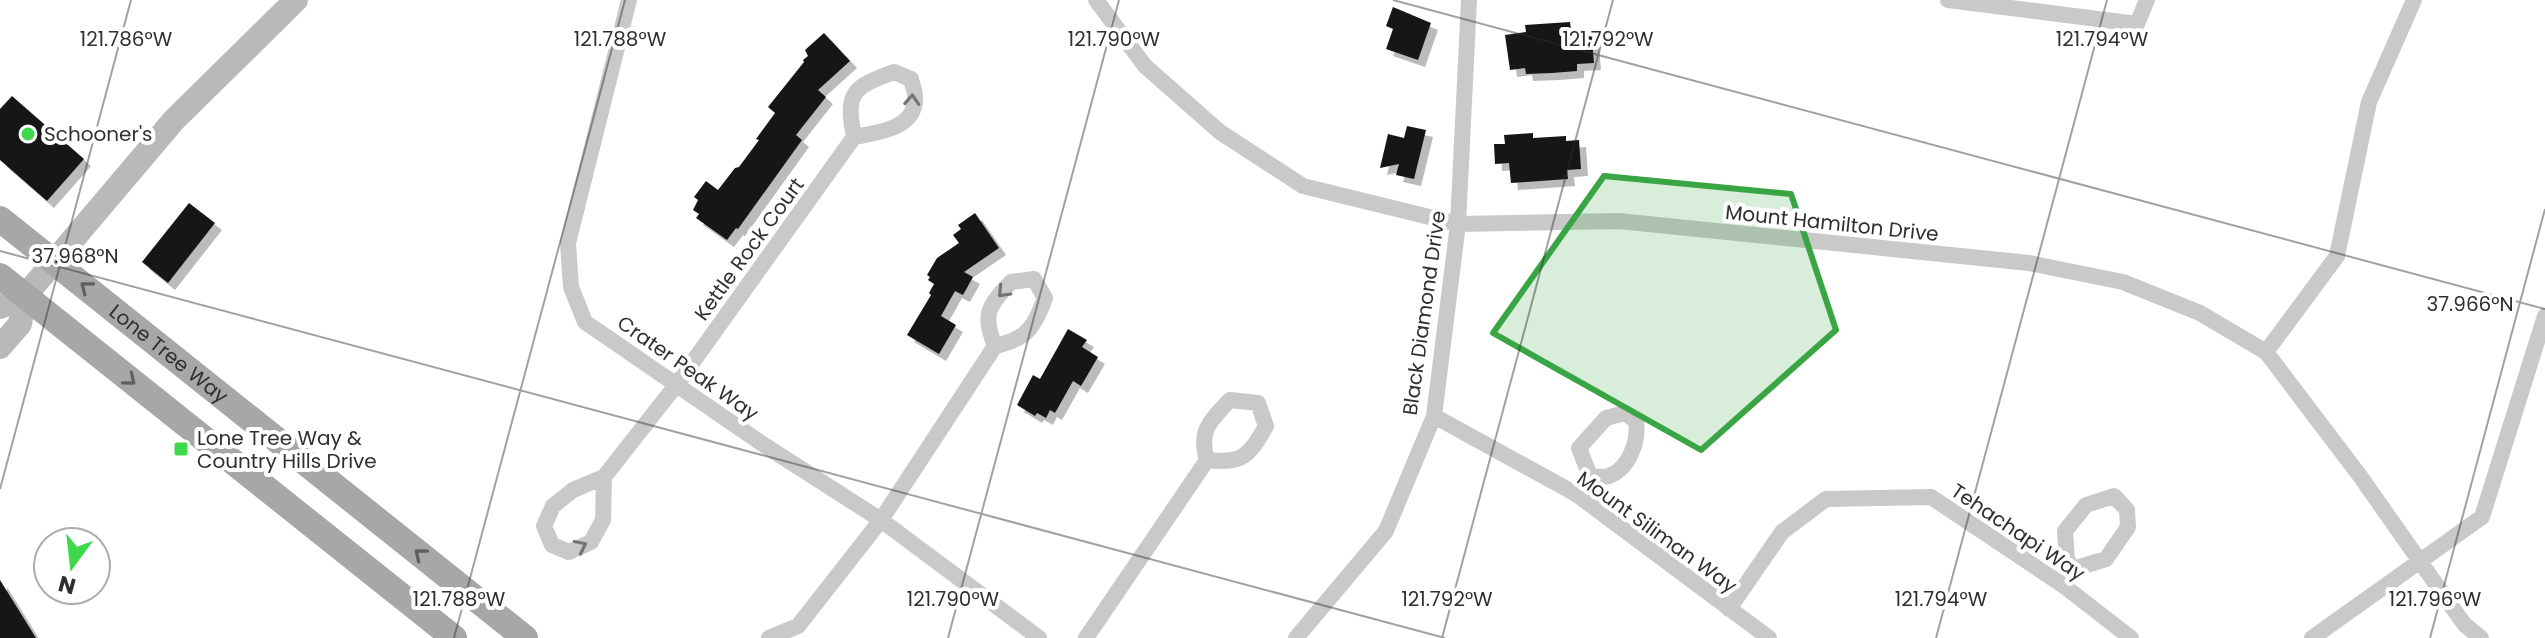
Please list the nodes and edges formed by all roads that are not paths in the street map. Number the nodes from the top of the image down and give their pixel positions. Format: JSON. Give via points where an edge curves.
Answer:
{"nodes":[{"id":1,"x":296,"y":0,"type":"edge"},
{"id":2,"x":629,"y":0,"type":"edge"},
{"id":3,"x":1096,"y":0,"type":"edge"},
{"id":4,"x":1469,"y":0,"type":"edge"},
{"id":5,"x":1948,"y":0,"type":"edge"},
{"id":6,"x":2147,"y":0,"type":"edge"},
{"id":7,"x":2414,"y":0,"type":"edge"},
{"id":8,"x":854,"y":137,"type":"junction"},
{"id":9,"x":0,"y":219,"type":"edge"},
{"id":10,"x":1458,"y":224,"type":"junction"},
{"id":11,"x":54,"y":262,"type":"junction"},
{"id":12,"x":0,"y":276,"type":"edge"},
{"id":13,"x":25,"y":296,"type":"junction"},
{"id":14,"x":0,"y":307,"type":"edge"},
{"id":15,"x":2545,"y":316,"type":"edge"},
{"id":16,"x":995,"y":346,"type":"dead end"},
{"id":17,"x":0,"y":347,"type":"edge"},
{"id":18,"x":2266,"y":352,"type":"junction"},
{"id":19,"x":677,"y":384,"type":"junction"},
{"id":20,"x":1434,"y":416,"type":"junction"},
{"id":21,"x":1207,"y":460,"type":"dead end"},
{"id":22,"x":1590,"y":476,"type":"dead end"},
{"id":23,"x":604,"y":477,"type":"junction"},
{"id":24,"x":1576,"y":494,"type":"junction"},
{"id":25,"x":881,"y":520,"type":"junction"},
{"id":26,"x":2420,"y":560,"type":"junction"},
{"id":27,"x":2073,"y":569,"type":"junction"},
{"id":28,"x":2064,"y":586,"type":"junction"},
{"id":29,"x":1729,"y":609,"type":"junction"},
{"id":30,"x":800,"y":632,"type":"edge"},
{"id":31,"x":454,"y":638,"type":"edge"},
{"id":32,"x":525,"y":638,"type":"edge"},
{"id":33,"x":769,"y":638,"type":"edge"},
{"id":34,"x":1039,"y":638,"type":"edge"},
{"id":35,"x":1086,"y":638,"type":"edge"},
{"id":36,"x":1296,"y":638,"type":"edge"},
{"id":37,"x":1769,"y":638,"type":"edge"},
{"id":38,"x":2131,"y":638,"type":"edge"},
{"id":39,"x":2312,"y":638,"type":"edge"},
{"id":40,"x":2481,"y":638,"type":"edge"}],
"edges":[{"from":1,"to":11,"type":"street","via":[[174,120]]},
{"from":2,"to":19,"type":"street","name":"Crater Peak Way","via":[[568,243],[571,287],[585,322]]},
{"from":3,"to":10,"type":"street","name":"Mount Hamilton Drive","via":[[1145,66],[1220,132],[1303,186]]},
{"from":4,"to":10,"type":"street","name":"Black Diamond Drive"},
{"from":5,"to":6,"type":"street","via":[[2137,24]]},
{"from":7,"to":18,"type":"street","via":[[2369,102],[2337,256]]},
{"from":8,"to":8,"type":"street","one_way":true,"via":[[891,131],[911,113],[916,99],[911,79],[894,72],[866,82],[851,98]]},
{"from":8,"to":19,"type":"street","name":"Kettle Rock Court"},
{"from":9,"to":11,"type":"main road","name":"Lone Tree Way"},
{"from":10,"to":18,"type":"street","name":"Mount Hamilton Drive","via":[[1619,221],[2029,263],[2123,282],[2200,313]]},
{"from":10,"to":20,"type":"street","name":"Black Diamond Drive"},
{"from":11,"to":13,"type":"street"},
{"from":32,"to":11,"type":"main road","name":"Lone Tree Way","one_way":true},
{"from":12,"to":13,"type":"main road"},
{"from":13,"to":14,"type":"street"},
{"from":13,"to":17,"type":"street","via":[[20,324]]},
{"from":13,"to":31,"type":"main road","one_way":true},
{"from":15,"to":26,"type":"street","via":[[2482,517]]},
{"from":16,"to":25,"type":"street"},
{"from":18,"to":26,"type":"street","name":"Mount Hamilton Drive"},
{"from":19,"to":23,"type":"street","name":"Kettle Rock Court"},
{"from":19,"to":25,"type":"street","name":"Crater Peak Way"},
{"from":20,"to":24,"type":"street","name":"Mount Siliman Way"},
{"from":20,"to":36,"type":"street","name":"Black Diamond Drive","via":[[1386,531]]},
{"from":21,"to":35,"type":"street"},
{"from":22,"to":24,"type":"street"},
{"from":23,"to":23,"type":"street","one_way":true,"via":[[573,490],[553,506],[544,526],[552,545],[569,552],[591,542],[603,520]]},
{"from":24,"to":29,"type":"street","name":"Mount Siliman Way"},
{"from":25,"to":30,"type":"street"},
{"from":25,"to":34,"type":"street","name":"Crater Peak Way"},
{"from":26,"to":39,"type":"street"},
{"from":26,"to":40,"type":"street","name":"Mount Hamilton Drive","via":[[2464,624]]},
{"from":27,"to":27,"type":"street","via":[[2106,559],[2128,527],[2127,510],[2114,496],[2086,505],[2065,531]]},
{"from":27,"to":28,"type":"street"},
{"from":28,"to":29,"type":"street","name":"Tehachapi Way","via":[[1931,497],[1826,499],[1782,532]]},
{"from":28,"to":38,"type":"street","name":"Tehachapi Way"},
{"from":29,"to":37,"type":"street","name":"Mount Siliman Way"},
{"from":30,"to":33,"type":"street"}]}
